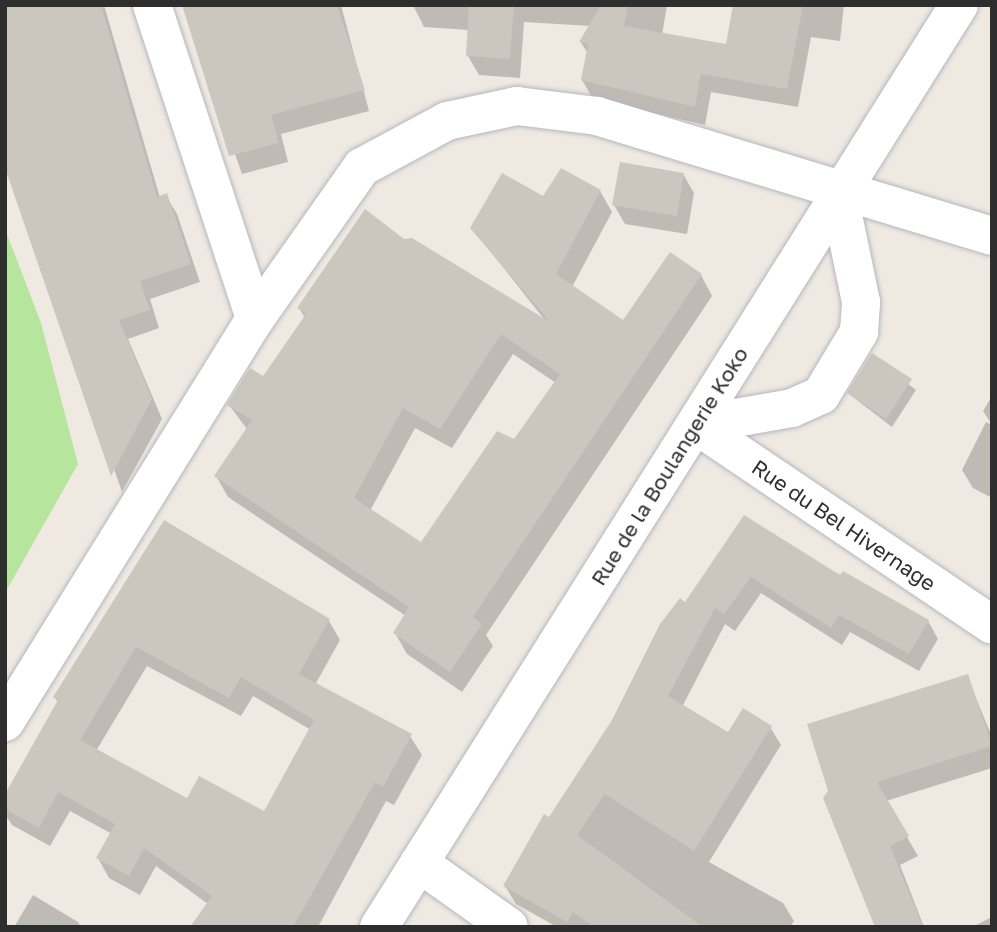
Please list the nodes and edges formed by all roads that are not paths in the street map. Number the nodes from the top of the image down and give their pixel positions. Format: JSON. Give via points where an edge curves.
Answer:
{"nodes":[{"id":1,"x":152,"y":5,"type":"edge"},
{"id":2,"x":959,"y":5,"type":"edge"},
{"id":3,"x":838,"y":191,"type":"junction"},
{"id":4,"x":992,"y":236,"type":"edge"},
{"id":5,"x":255,"y":320,"type":"junction"},
{"id":6,"x":696,"y":425,"type":"junction"},
{"id":7,"x":992,"y":625,"type":"edge"},
{"id":8,"x":5,"y":722,"type":"edge"},
{"id":9,"x":419,"y":863,"type":"junction"},
{"id":10,"x":379,"y":927,"type":"edge"},
{"id":11,"x":509,"y":927,"type":"edge"}],
"edges":[{"from":1,"to":5,"type":"street"},
{"from":2,"to":3,"type":"street","name":"Rue de la Boulangerie Koko"},
{"from":3,"to":4,"type":"street"},
{"from":3,"to":5,"type":"street","via":[[597,116],[517,106],[447,121],[362,167]]},
{"from":3,"to":6,"type":"street","name":"Rue de la Boulangerie Koko"},
{"from":3,"to":6,"type":"street","via":[[861,302],[859,332],[821,395],[792,408]]},
{"from":5,"to":8,"type":"street"},
{"from":6,"to":7,"type":"street","name":"Rue du Bel Hivernage"},
{"from":6,"to":9,"type":"street","name":"Rue de la Boulangerie Koko"},
{"from":9,"to":10,"type":"street","name":"Rue de la Boulangerie Koko"},
{"from":9,"to":11,"type":"street"}]}
